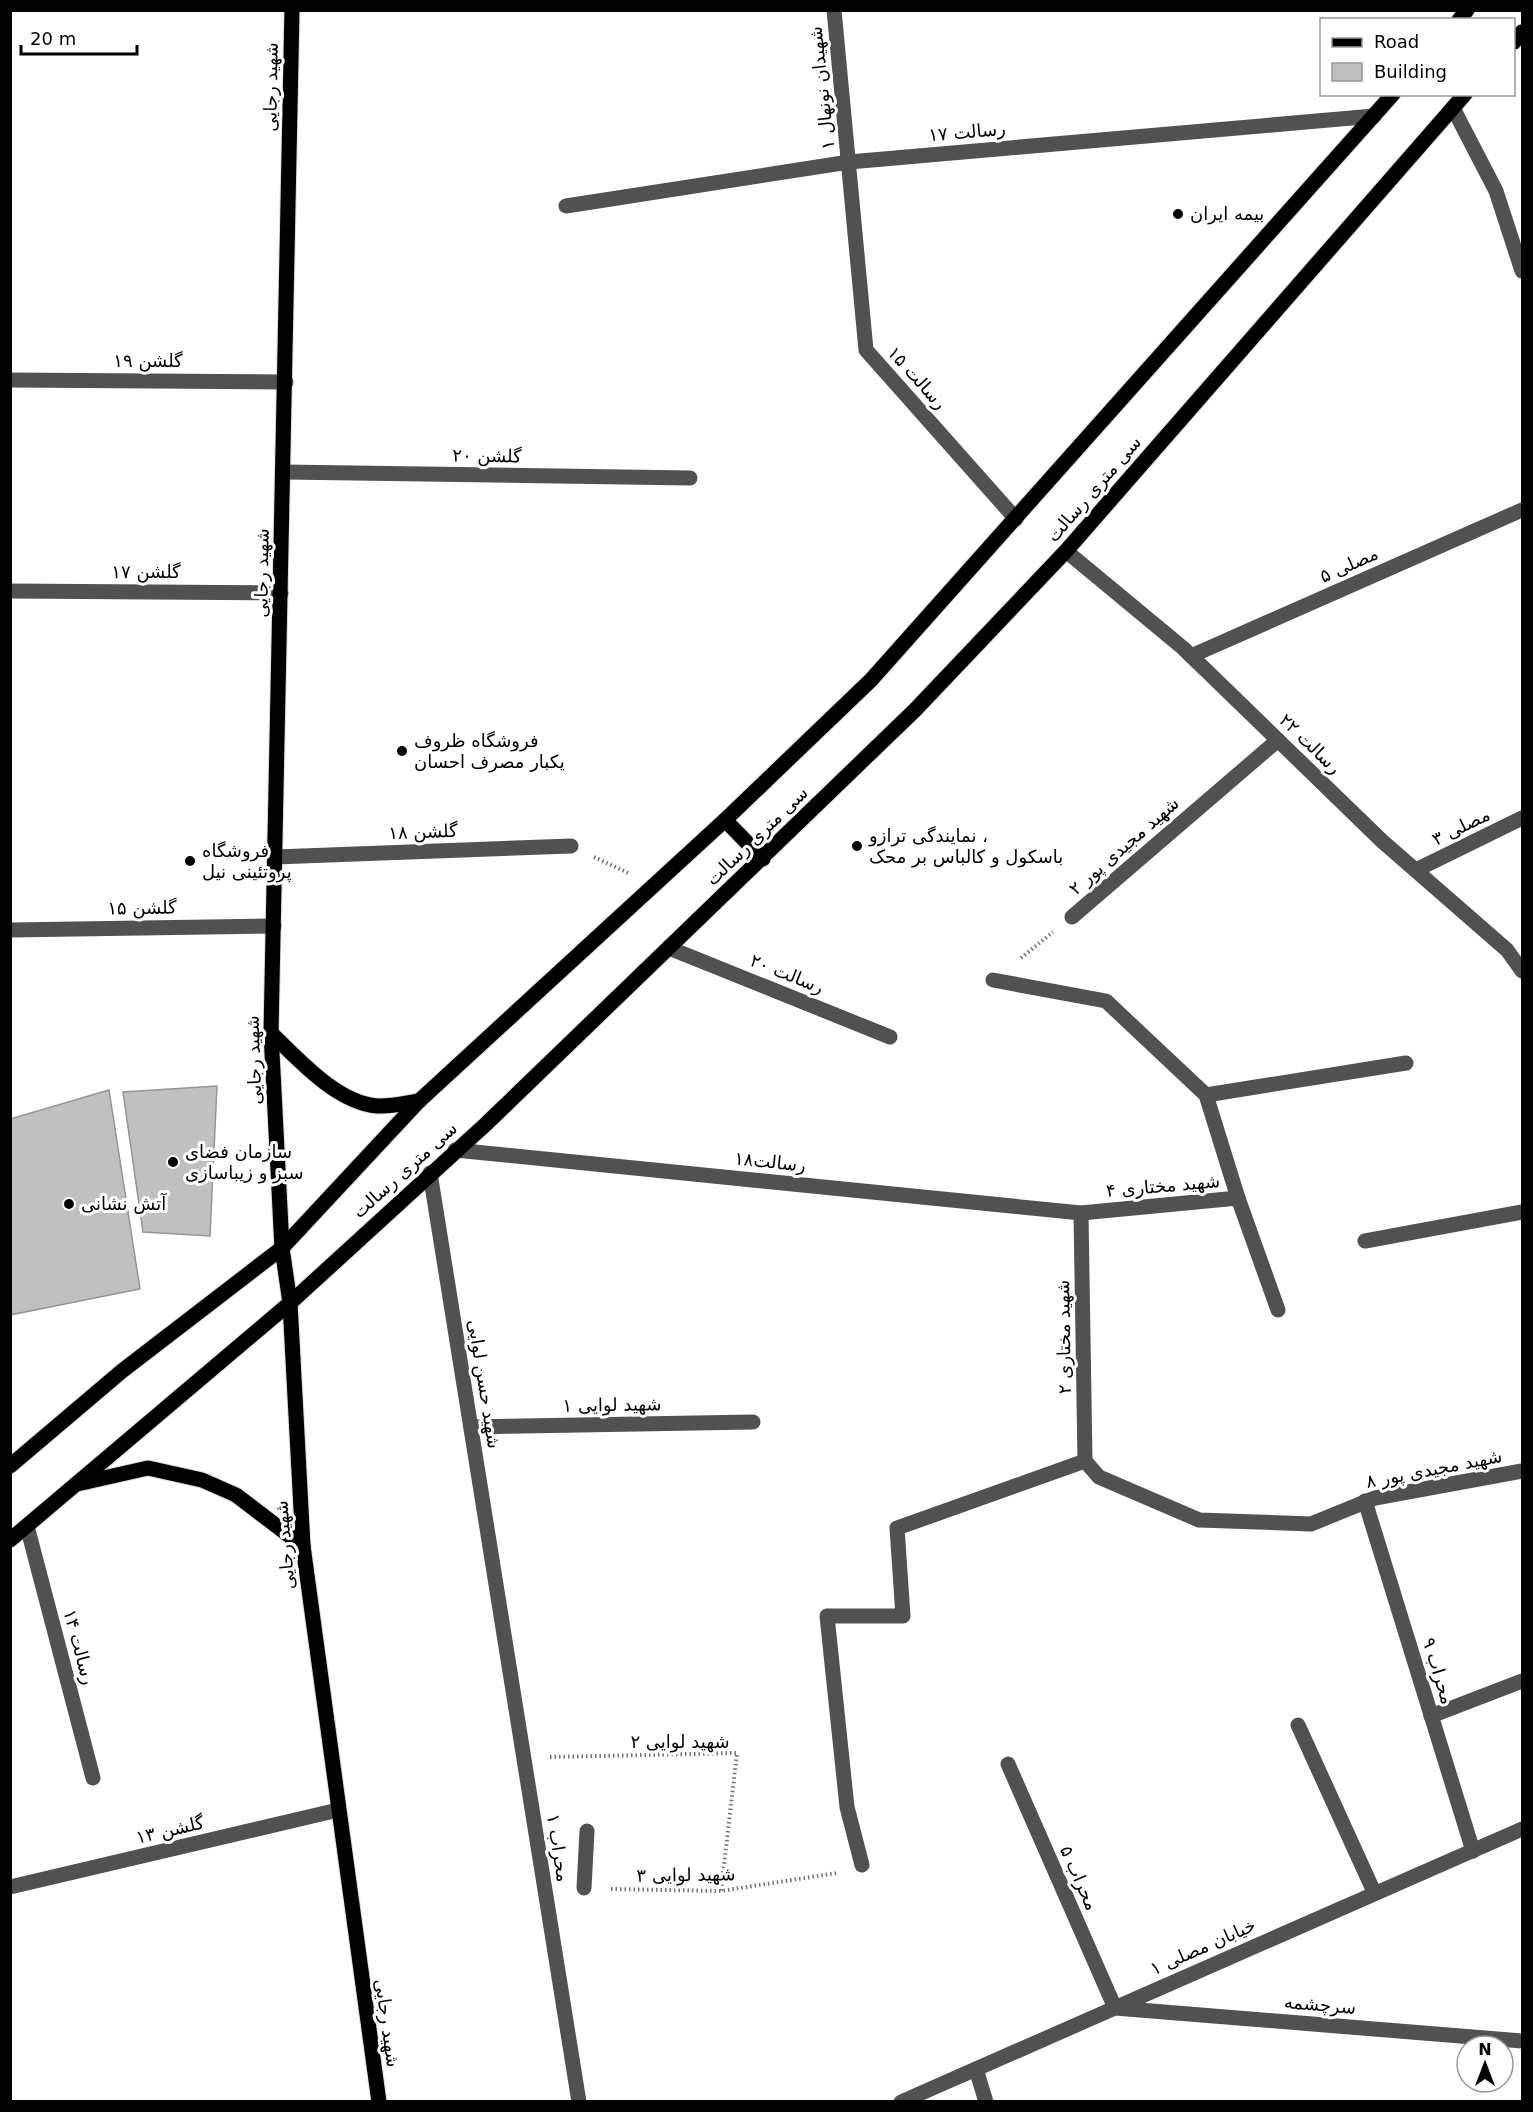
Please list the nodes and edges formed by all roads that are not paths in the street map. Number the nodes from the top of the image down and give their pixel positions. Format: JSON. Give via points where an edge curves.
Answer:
{"nodes":[{"id":1,"x":292,"y":10,"type":"edge"},
{"id":2,"x":834,"y":10,"type":"edge"},
{"id":3,"x":1391,"y":96,"type":"edge"},
{"id":4,"x":1463,"y":96,"type":"edge"},
{"id":5,"x":1453,"y":108,"type":"junction"},
{"id":6,"x":1374,"y":116,"type":"junction"},
{"id":7,"x":849,"y":162,"type":"junction"},
{"id":8,"x":566,"y":206,"type":"dead end"},
{"id":9,"x":1522,"y":271,"type":"edge"},
{"id":10,"x":10,"y":380,"type":"edge"},
{"id":11,"x":286,"y":382,"type":"junction"},
{"id":12,"x":284,"y":472,"type":"junction"},
{"id":13,"x":690,"y":478,"type":"dead end"},
{"id":14,"x":1522,"y":510,"type":"edge"},
{"id":15,"x":1016,"y":519,"type":"junction"},
{"id":16,"x":1066,"y":551,"type":"junction"},
{"id":17,"x":10,"y":591,"type":"edge"},
{"id":18,"x":281,"y":593,"type":"junction"},
{"id":19,"x":1191,"y":656,"type":"junction"},
{"id":20,"x":1278,"y":740,"type":"junction"},
{"id":21,"x":1522,"y":818,"type":"edge"},
{"id":22,"x":725,"y":820,"type":"junction"},
{"id":23,"x":572,"y":846,"type":"road end"},
{"id":24,"x":275,"y":857,"type":"junction"},
{"id":25,"x":763,"y":859,"type":"junction"},
{"id":26,"x":1416,"y":870,"type":"junction"},
{"id":27,"x":1072,"y":917,"type":"road end"},
{"id":28,"x":274,"y":926,"type":"junction"},
{"id":29,"x":10,"y":930,"type":"edge"},
{"id":30,"x":669,"y":948,"type":"junction"},
{"id":31,"x":1522,"y":971,"type":"edge"},
{"id":32,"x":993,"y":980,"type":"road end"},
{"id":33,"x":271,"y":1033,"type":"junction"},
{"id":34,"x":890,"y":1037,"type":"dead end"},
{"id":35,"x":1406,"y":1063,"type":"dead end"},
{"id":36,"x":1206,"y":1095,"type":"junction"},
{"id":37,"x":419,"y":1101,"type":"junction"},
{"id":38,"x":455,"y":1150,"type":"junction"},
{"id":39,"x":430,"y":1173,"type":"junction"},
{"id":40,"x":1238,"y":1198,"type":"junction"},
{"id":41,"x":1522,"y":1212,"type":"edge"},
{"id":42,"x":1081,"y":1213,"type":"junction"},
{"id":43,"x":1365,"y":1241,"type":"dead end"},
{"id":44,"x":282,"y":1248,"type":"junction"},
{"id":45,"x":290,"y":1303,"type":"junction"},
{"id":46,"x":1278,"y":1310,"type":"dead end"},
{"id":47,"x":753,"y":1422,"type":"dead end"},
{"id":48,"x":471,"y":1427,"type":"junction"},
{"id":49,"x":1085,"y":1461,"type":"junction"},
{"id":50,"x":10,"y":1466,"type":"edge"},
{"id":51,"x":1522,"y":1471,"type":"edge"},
{"id":52,"x":75,"y":1485,"type":"junction"},
{"id":53,"x":1365,"y":1502,"type":"junction"},
{"id":54,"x":27,"y":1526,"type":"junction"},
{"id":55,"x":10,"y":1540,"type":"edge"},
{"id":56,"x":303,"y":1546,"type":"junction"},
{"id":57,"x":499,"y":1600,"type":"joint"},
{"id":58,"x":1522,"y":1681,"type":"edge"},
{"id":59,"x":1431,"y":1716,"type":"junction"},
{"id":60,"x":1298,"y":1725,"type":"dead end"},
{"id":61,"x":1008,"y":1764,"type":"dead end"},
{"id":62,"x":93,"y":1778,"type":"dead end"},
{"id":63,"x":338,"y":1810,"type":"junction"},
{"id":64,"x":1522,"y":1829,"type":"edge"},
{"id":65,"x":587,"y":1831,"type":"dead end"},
{"id":66,"x":1473,"y":1851,"type":"junction"},
{"id":67,"x":862,"y":1865,"type":"road end"},
{"id":68,"x":10,"y":1887,"type":"edge"},
{"id":69,"x":584,"y":1888,"type":"road end"},
{"id":70,"x":1374,"y":1892,"type":"junction"},
{"id":71,"x":1115,"y":2008,"type":"junction"},
{"id":72,"x":1522,"y":2041,"type":"edge"},
{"id":73,"x":976,"y":2069,"type":"junction"},
{"id":74,"x":379,"y":2102,"type":"edge"},
{"id":75,"x":579,"y":2102,"type":"edge"},
{"id":76,"x":901,"y":2102,"type":"edge"},
{"id":77,"x":986,"y":2102,"type":"edge"}],
"edges":[{"from":1,"to":11,"type":"main road","name":"شهید رجایی"},
{"from":2,"to":7,"type":"street","name":"۱ شهیدان نونهال"},
{"from":3,"to":6,"type":"main road","name":"سی متری رسالت"},
{"from":4,"to":5,"type":"main road","name":"سی متری رسالت"},
{"from":5,"to":9,"type":"street","via":[[1496,191]]},
{"from":5,"to":16,"type":"main road","name":"سی متری رسالت"},
{"from":6,"to":7,"type":"street","name":"۱۷ رسالت"},
{"from":6,"to":15,"type":"main road","name":"سی متری رسالت"},
{"from":7,"to":8,"type":"street","name":"۱۷ رسالت"},
{"from":7,"to":15,"type":"street","name":"۱۵ رسالت","via":[[866,351]]},
{"from":10,"to":11,"type":"street","name":"۱۹ گلشن"},
{"from":11,"to":12,"type":"main road","name":"شهید رجایی"},
{"from":12,"to":13,"type":"street","name":"۲۰ گلشن"},
{"from":12,"to":18,"type":"main road","name":"شهید رجایی"},
{"from":14,"to":19,"type":"street","name":"۵ مصلی"},
{"from":15,"to":22,"type":"main road","name":"سی متری رسالت","via":[[870,680]]},
{"from":16,"to":19,"type":"street","name":"۲۲ رسالت"},
{"from":16,"to":25,"type":"main road","name":"سی متری رسالت","via":[[915,711]]},
{"from":17,"to":18,"type":"street","name":"گلشن ۱۷"},
{"from":18,"to":24,"type":"main road","name":"شهید رجایی"},
{"from":19,"to":20,"type":"street","name":"۲۲ رسالت"},
{"from":20,"to":26,"type":"street","name":"۲۲ رسالت"},
{"from":20,"to":27,"type":"street","name":"۲ شهید مجیدی پور"},
{"from":21,"to":26,"type":"street","name":"۳ مصلی"},
{"from":22,"to":25,"type":"main road"},
{"from":22,"to":37,"type":"main road","name":"سی متری رسالت"},
{"from":23,"to":24,"type":"street","name":"۱۸ گلشن"},
{"from":24,"to":28,"type":"main road","name":"شهید رجایی"},
{"from":25,"to":30,"type":"main road","name":"سی متری رسالت"},
{"from":26,"to":31,"type":"street","name":"۲۲ رسالت","via":[[1507,950]]},
{"from":28,"to":29,"type":"street","name":"گلشن ۱۵"},
{"from":28,"to":33,"type":"main road","name":"شهید رجایی"},
{"from":30,"to":34,"type":"street","name":"۲۰ رسالت"},
{"from":30,"to":38,"type":"main road","name":"سی متری رسالت"},
{"from":32,"to":36,"type":"street","via":[[1106,1001]]},
{"from":33,"to":37,"type":"main road","via":[[318,1078],[342,1094],[376,1106]]},
{"from":33,"to":44,"type":"main road","name":"شهید رجایی"},
{"from":35,"to":36,"type":"street"},
{"from":36,"to":40,"type":"street"},
{"from":37,"to":44,"type":"main road","name":"سی متری رسالت"},
{"from":38,"to":39,"type":"main road","name":"سی متری رسالت"},
{"from":38,"to":42,"type":"street","name":"رسالت۱۸"},
{"from":39,"to":45,"type":"main road","name":"سی متری رسالت"},
{"from":39,"to":48,"type":"street","name":"شهید حسن لوایی"},
{"from":40,"to":42,"type":"street","name":"۴ شهید مختاری"},
{"from":40,"to":46,"type":"street","name":"۴ شهید مختاری"},
{"from":41,"to":43,"type":"street"},
{"from":42,"to":49,"type":"street","name":"۲ شهید مختاری"},
{"from":44,"to":45,"type":"main road","name":"شهید رجایی"},
{"from":44,"to":50,"type":"main road","name":"سی متری رسالت","via":[[122,1371]]},
{"from":45,"to":52,"type":"main road","name":"سی متری رسالت"},
{"from":45,"to":56,"type":"main road","name":"شهید رجایی"},
{"from":47,"to":48,"type":"street","name":"۱ شهید لوایی"},
{"from":48,"to":57,"type":"street","name":"شهید حسن لوایی"},
{"from":49,"to":53,"type":"street","name":"۸ شهید مجیدی پور","via":[[1099,1476],[1199,1520],[1311,1524]]},
{"from":49,"to":67,"type":"street","via":[[897,1528],[903,1616],[827,1616],[847,1807]]},
{"from":51,"to":53,"type":"street","name":"۸ شهید مجیدی پور"},
{"from":52,"to":54,"type":"main road","name":"سی متری رسالت"},
{"from":52,"to":56,"type":"main road","via":[[148,1468],[202,1480],[236,1495]]},
{"from":53,"to":59,"type":"street","name":"۹ محراب"},
{"from":54,"to":55,"type":"main road","name":"سی متری رسالت"},
{"from":54,"to":62,"type":"street","name":"۱۴ رسالت"},
{"from":56,"to":63,"type":"main road","name":"شهید رجایی"},
{"from":57,"to":75,"type":"street","name":"۱ محراب"},
{"from":58,"to":59,"type":"street"},
{"from":59,"to":66,"type":"street","name":"۹ محراب"},
{"from":60,"to":70,"type":"street"},
{"from":61,"to":71,"type":"street","name":"۵ محراب"},
{"from":63,"to":68,"type":"street","name":"۱۳ گلشن"},
{"from":63,"to":74,"type":"main road","name":"شهید رجایی"},
{"from":64,"to":66,"type":"street","name":"خیابان مصلی ۱"},
{"from":65,"to":69,"type":"street"},
{"from":66,"to":70,"type":"street","name":"خیابان مصلی ۱"},
{"from":70,"to":71,"type":"street","name":"خیابان مصلی ۱"},
{"from":71,"to":72,"type":"street","name":"سرچشمه"},
{"from":71,"to":73,"type":"street","name":"خیابان مصلی ۱"},
{"from":73,"to":76,"type":"street","name":"خیابان مصلی ۱"},
{"from":73,"to":77,"type":"street"}]}
